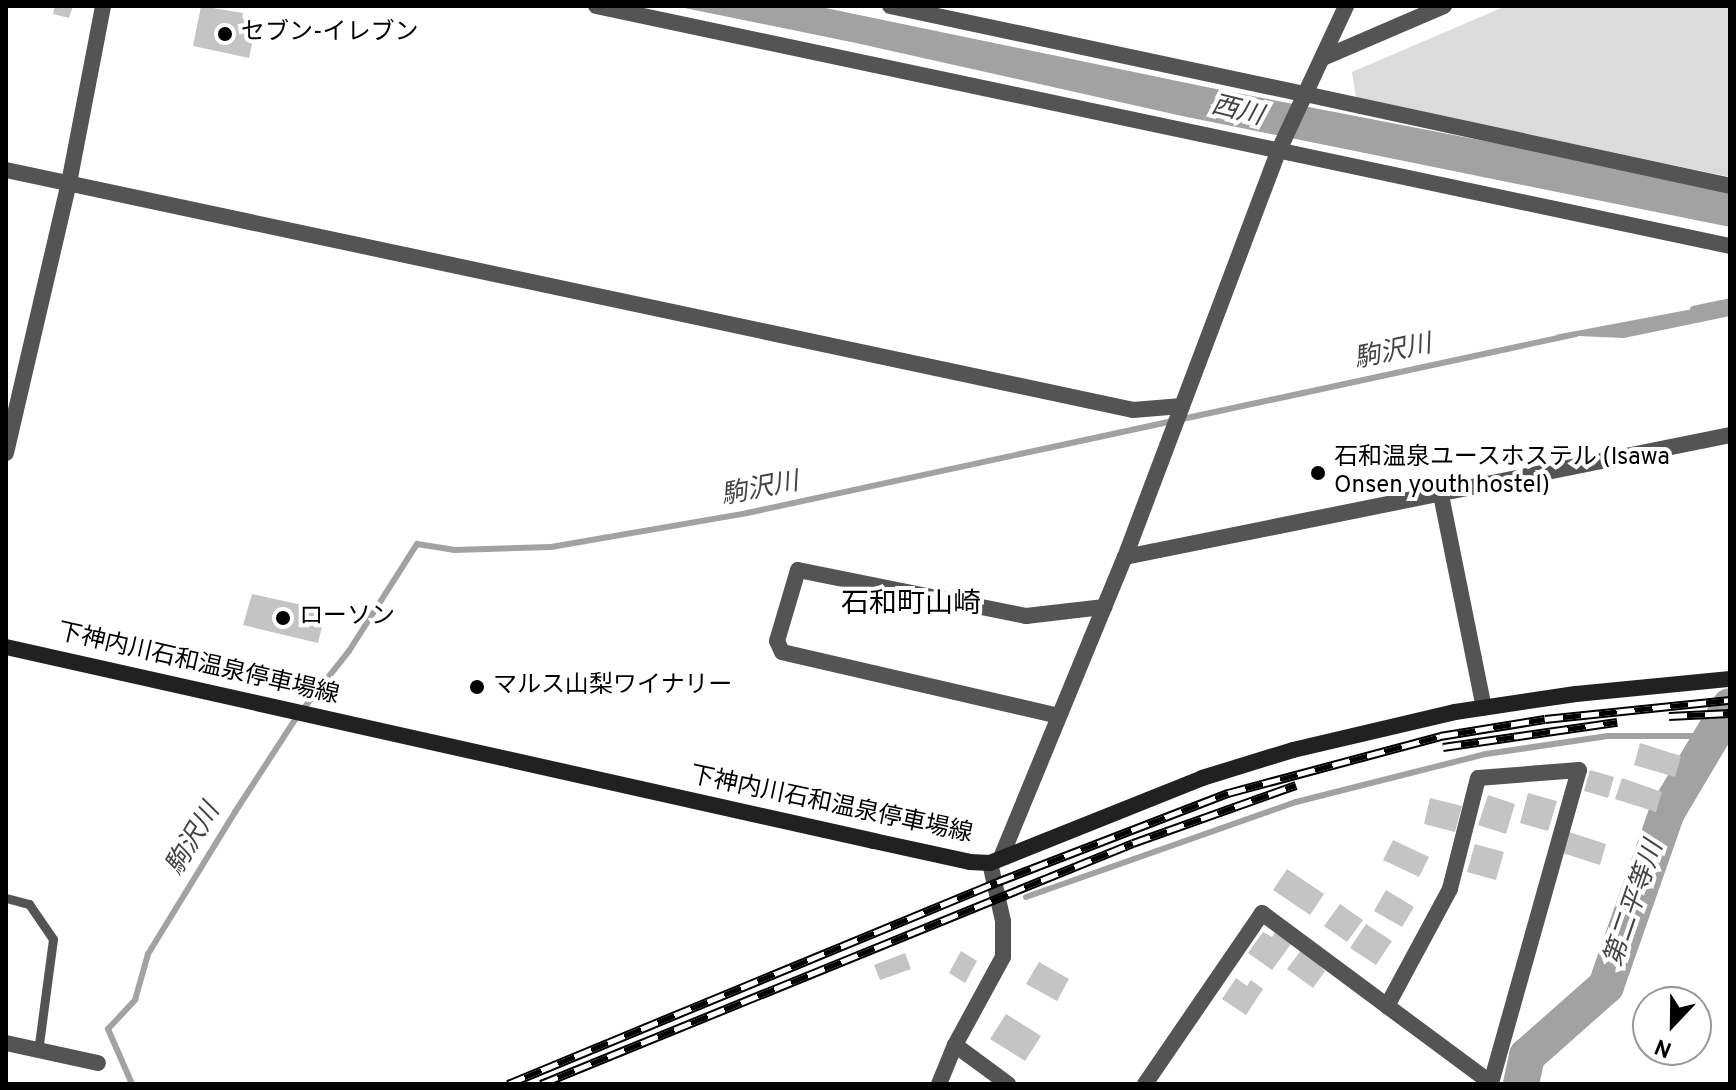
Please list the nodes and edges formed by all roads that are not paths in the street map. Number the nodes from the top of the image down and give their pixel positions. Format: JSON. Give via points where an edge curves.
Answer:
{"nodes":[{"id":1,"x":103,"y":6,"type":"edge"},
{"id":2,"x":596,"y":6,"type":"edge"},
{"id":3,"x":890,"y":6,"type":"edge"},
{"id":4,"x":1346,"y":6,"type":"edge"},
{"id":5,"x":1444,"y":6,"type":"edge"},
{"id":6,"x":1323,"y":58,"type":"junction"},
{"id":7,"x":1303,"y":98,"type":"junction"},
{"id":8,"x":1282,"y":144,"type":"junction"},
{"id":9,"x":6,"y":170,"type":"edge"},
{"id":10,"x":69,"y":183,"type":"junction"},
{"id":11,"x":1730,"y":186,"type":"edge"},
{"id":12,"x":1730,"y":246,"type":"edge"},
{"id":13,"x":1182,"y":406,"type":"junction"},
{"id":14,"x":1730,"y":435,"type":"edge"},
{"id":15,"x":6,"y":453,"type":"edge"},
{"id":16,"x":1441,"y":495,"type":"junction"},
{"id":17,"x":1125,"y":557,"type":"junction"},
{"id":18,"x":1104,"y":607,"type":"junction"},
{"id":19,"x":6,"y":647,"type":"edge"},
{"id":20,"x":1727,"y":679,"type":"edge"},
{"id":21,"x":1484,"y":708,"type":"junction"},
{"id":22,"x":1059,"y":716,"type":"junction"},
{"id":23,"x":996,"y":859,"type":"junction"},
{"id":24,"x":6,"y":898,"type":"edge"},
{"id":25,"x":1387,"y":1006,"type":"junction"},
{"id":26,"x":6,"y":1043,"type":"edge"},
{"id":27,"x":955,"y":1045,"type":"junction"},
{"id":28,"x":38,"y":1051,"type":"junction"},
{"id":29,"x":98,"y":1063,"type":"dead end"},
{"id":30,"x":939,"y":1084,"type":"edge"},
{"id":31,"x":1008,"y":1084,"type":"edge"},
{"id":32,"x":1145,"y":1084,"type":"edge"}],
"edges":[{"from":1,"to":10,"type":"street"},
{"from":2,"to":8,"type":"street"},
{"from":3,"to":7,"type":"street"},
{"from":4,"to":6,"type":"street"},
{"from":5,"to":6,"type":"street"},
{"from":6,"to":7,"type":"street"},
{"from":7,"to":8,"type":"street"},
{"from":7,"to":11,"type":"street"},
{"from":8,"to":12,"type":"street"},
{"from":8,"to":13,"type":"street"},
{"from":9,"to":10,"type":"street"},
{"from":10,"to":13,"type":"street","via":[[1133,410]]},
{"from":10,"to":15,"type":"street"},
{"from":13,"to":17,"type":"street"},
{"from":14,"to":16,"type":"street"},
{"from":16,"to":17,"type":"street"},
{"from":16,"to":21,"type":"street"},
{"from":17,"to":18,"type":"street"},
{"from":18,"to":22,"type":"street"},
{"from":18,"to":22,"type":"street","via":[[1026,616],[798,570],[777,641],[782,652]]},
{"from":19,"to":23,"type":"main road","name":"下神内川石和温泉停車場線","via":[[915,850]]},
{"from":20,"to":21,"type":"main road","name":"下神内川石和温泉停車場線"},
{"from":21,"to":23,"type":"main road","name":"下神内川石和温泉停車場線","via":[[1293,750],[1202,778]]},
{"from":22,"to":23,"type":"street"},
{"from":23,"to":27,"type":"street","via":[[1003,957]]},
{"from":24,"to":28,"type":"lane","via":[[29,904],[53,939]]},
{"from":25,"to":25,"type":"street","via":[[1450,889],[1478,778],[1579,770],[1491,1083]]},
{"from":25,"to":32,"type":"street","via":[[1262,913]]},
{"from":26,"to":28,"type":"street"},
{"from":27,"to":30,"type":"street"},
{"from":27,"to":31,"type":"street"},
{"from":28,"to":29,"type":"street"}]}
